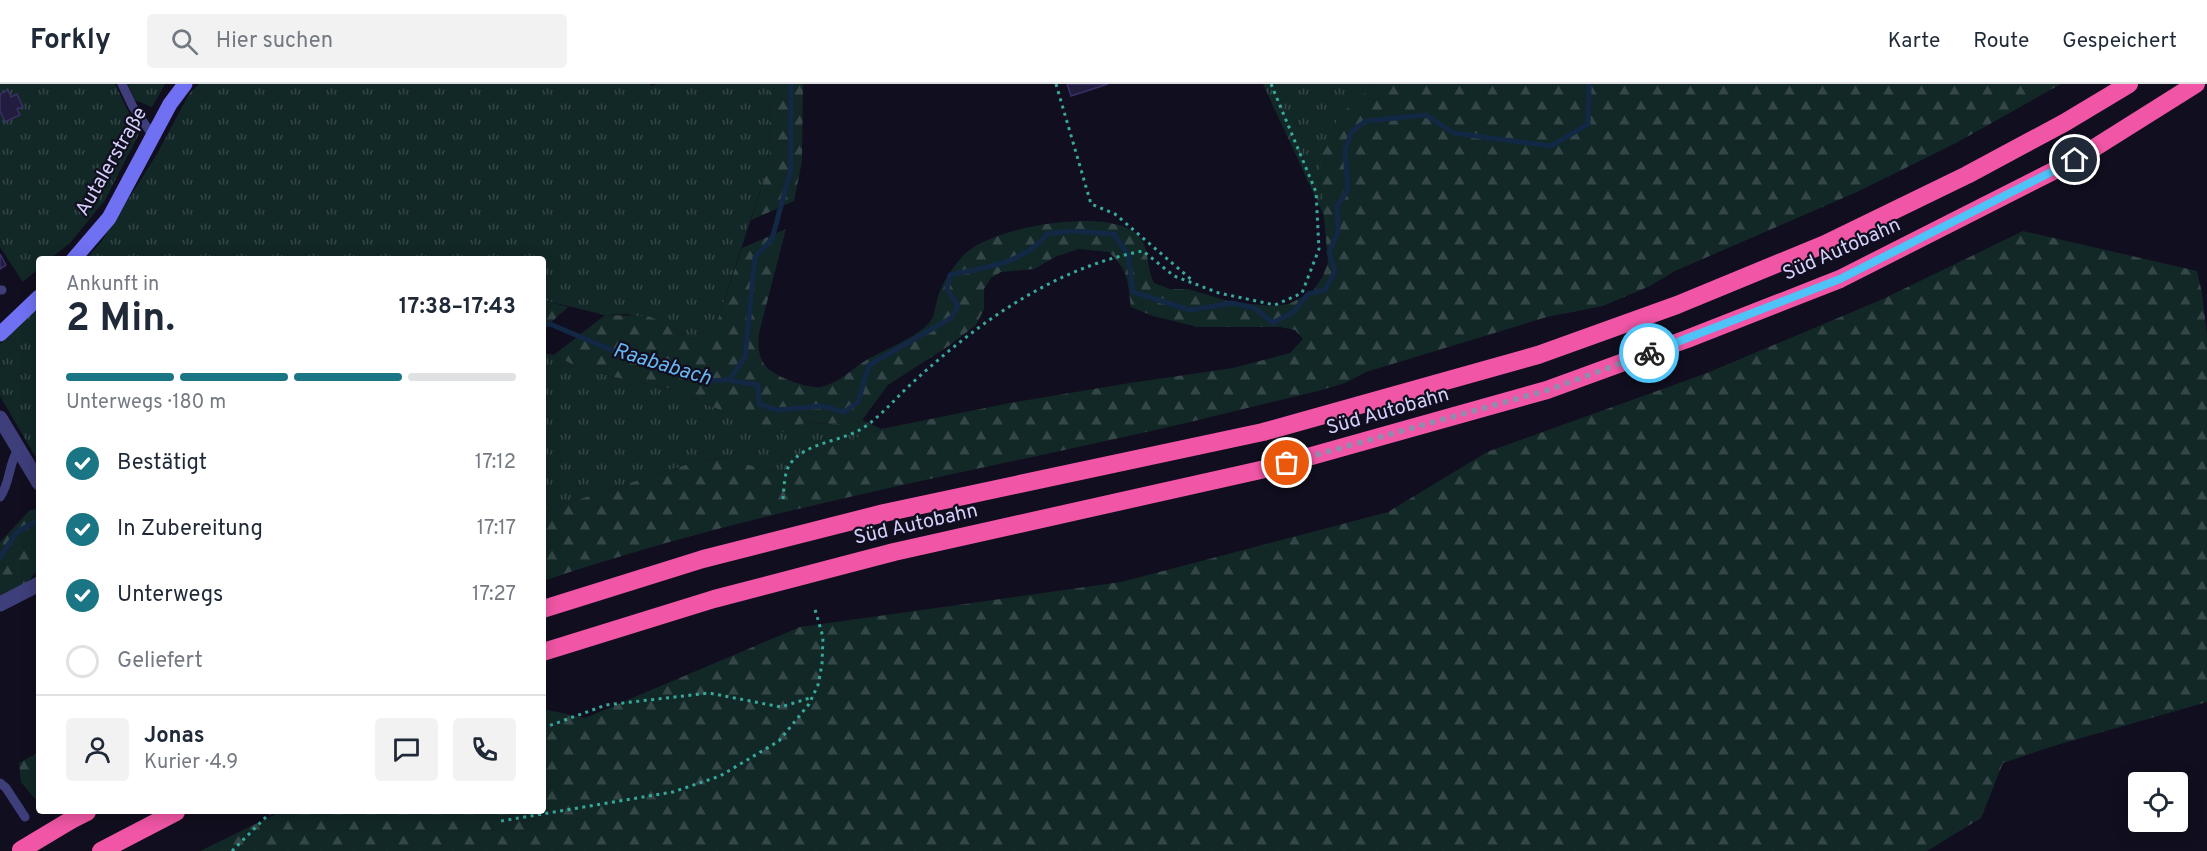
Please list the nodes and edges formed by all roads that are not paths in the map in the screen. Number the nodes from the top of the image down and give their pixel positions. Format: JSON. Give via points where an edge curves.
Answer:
{"nodes":[{"id":1,"x":122,"y":84,"type":"edge"},
{"id":2,"x":185,"y":84,"type":"edge"},
{"id":3,"x":2129,"y":84,"type":"edge"},
{"id":4,"x":2196,"y":84,"type":"edge"},
{"id":5,"x":153,"y":136,"type":"junction"},
{"id":6,"x":76,"y":256,"type":"edge"},
{"id":7,"x":36,"y":300,"type":"edge"},
{"id":8,"x":0,"y":334,"type":"edge"},
{"id":9,"x":0,"y":418,"type":"edge"},
{"id":10,"x":19,"y":448,"type":"junction"},
{"id":11,"x":36,"y":478,"type":"edge"},
{"id":12,"x":0,"y":497,"type":"edge"},
{"id":13,"x":36,"y":586,"type":"edge"},
{"id":14,"x":0,"y":604,"type":"edge"},
{"id":15,"x":546,"y":608,"type":"edge"},
{"id":16,"x":546,"y":651,"type":"edge"},
{"id":17,"x":0,"y":783,"type":"edge"},
{"id":18,"x":172,"y":814,"type":"edge"},
{"id":19,"x":79,"y":816,"type":"edge"},
{"id":20,"x":25,"y":817,"type":"dead end"},
{"id":21,"x":21,"y":851,"type":"edge"},
{"id":22,"x":101,"y":851,"type":"edge"}],
"edges":[{"from":1,"to":5,"type":"lane"},
{"from":2,"to":5,"type":"main road","name":"Autalerstraße"},
{"from":3,"to":15,"type":"highway","name":"Süd Autobahn","via":[[1967,175],[1825,244],[1677,305],[1538,355],[1263,432],[885,513],[703,559]]},
{"from":4,"to":16,"type":"highway","name":"Süd Autobahn","via":[[2075,160],[1840,279],[1548,390],[1265,469],[894,552],[725,596]]},
{"from":5,"to":6,"type":"main road","name":"Autalerstraße","via":[[109,218]]},
{"from":7,"to":8,"type":"main road"},
{"from":9,"to":10,"type":"street"},
{"from":10,"to":11,"type":"street"},
{"from":10,"to":12,"type":"lane"},
{"from":13,"to":14,"type":"street"},
{"from":17,"to":20,"type":"lane"},
{"from":18,"to":22,"type":"highway"},
{"from":19,"to":21,"type":"highway","bridge":true}]}
